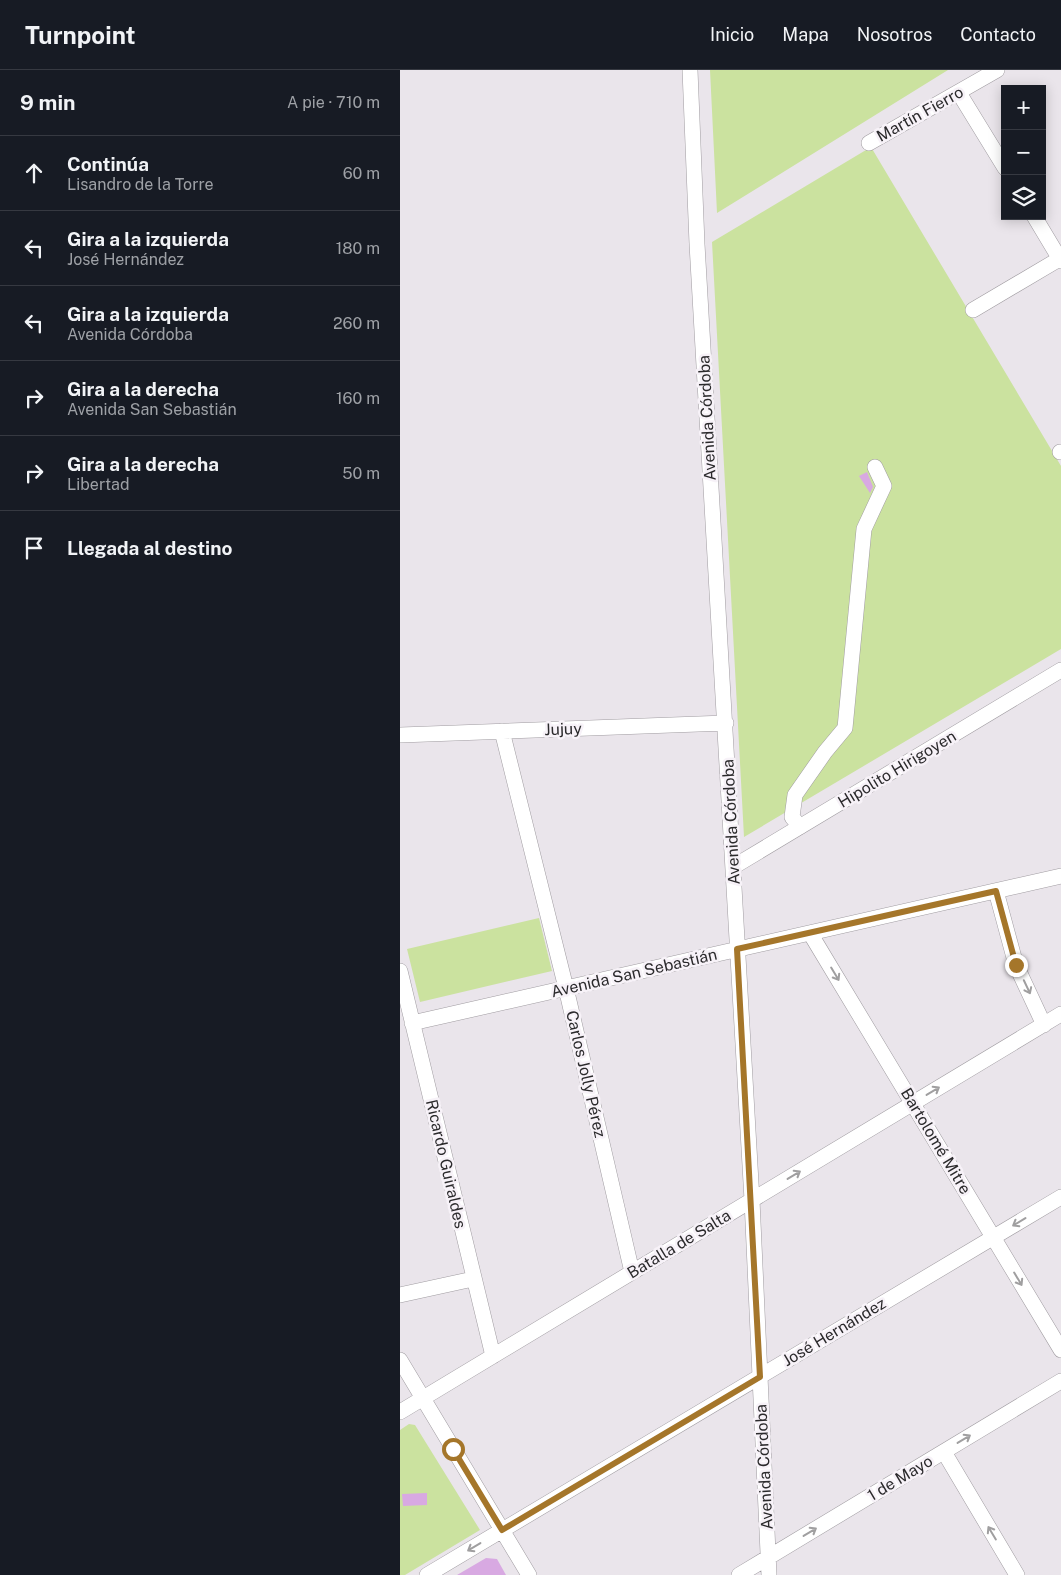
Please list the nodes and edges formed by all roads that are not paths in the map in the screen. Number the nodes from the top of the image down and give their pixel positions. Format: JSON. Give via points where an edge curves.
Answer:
{"nodes":[{"id":1,"x":690,"y":70,"type":"edge"},
{"id":2,"x":997,"y":70,"type":"edge"},
{"id":3,"x":960,"y":93,"type":"junction"},
{"id":4,"x":869,"y":143,"type":"dead end"},
{"id":5,"x":1001,"y":161,"type":"edge"},
{"id":6,"x":1036,"y":220,"type":"edge"},
{"id":7,"x":1060,"y":259,"type":"edge"},
{"id":8,"x":973,"y":310,"type":"dead end"},
{"id":9,"x":875,"y":467,"type":"dead end"},
{"id":10,"x":1061,"y":670,"type":"edge"},
{"id":11,"x":726,"y":723,"type":"junction"},
{"id":12,"x":502,"y":731,"type":"junction"},
{"id":13,"x":400,"y":735,"type":"edge"},
{"id":14,"x":800,"y":827,"type":"junction"},
{"id":15,"x":732,"y":867,"type":"junction"},
{"id":16,"x":1061,"y":876,"type":"edge"},
{"id":17,"x":996,"y":891,"type":"junction"},
{"id":18,"x":810,"y":933,"type":"junction"},
{"id":19,"x":737,"y":949,"type":"junction"},
{"id":20,"x":400,"y":971,"type":"edge"},
{"id":21,"x":566,"y":988,"type":"junction"},
{"id":22,"x":1061,"y":1014,"type":"edge"},
{"id":23,"x":412,"y":1023,"type":"junction"},
{"id":24,"x":1044,"y":1024,"type":"junction"},
{"id":25,"x":913,"y":1103,"type":"junction"},
{"id":26,"x":1061,"y":1197,"type":"edge"},
{"id":27,"x":752,"y":1200,"type":"junction"},
{"id":28,"x":993,"y":1237,"type":"junction"},
{"id":29,"x":632,"y":1272,"type":"junction"},
{"id":30,"x":473,"y":1279,"type":"junction"},
{"id":31,"x":400,"y":1295,"type":"edge"},
{"id":32,"x":1061,"y":1350,"type":"edge"},
{"id":33,"x":493,"y":1356,"type":"junction"},
{"id":34,"x":400,"y":1360,"type":"edge"},
{"id":35,"x":760,"y":1377,"type":"junction"},
{"id":36,"x":1061,"y":1381,"type":"edge"},
{"id":37,"x":423,"y":1398,"type":"junction"},
{"id":38,"x":400,"y":1412,"type":"edge"},
{"id":39,"x":944,"y":1452,"type":"junction"},
{"id":40,"x":502,"y":1530,"type":"junction"},
{"id":41,"x":769,"y":1558,"type":"junction"},
{"id":42,"x":427,"y":1575,"type":"edge"},
{"id":43,"x":529,"y":1575,"type":"edge"},
{"id":44,"x":739,"y":1575,"type":"edge"},
{"id":45,"x":769,"y":1575,"type":"edge"},
{"id":46,"x":1017,"y":1575,"type":"edge"}],
"edges":[{"from":1,"to":11,"type":"street","name":"Avenida Córdoba","via":[[697,244]]},
{"from":2,"to":3,"type":"street","name":"Martín Fierro"},
{"from":3,"to":4,"type":"street","name":"Martín Fierro"},
{"from":3,"to":5,"type":"street"},
{"from":6,"to":7,"type":"street"},
{"from":7,"to":8,"type":"street"},
{"from":9,"to":14,"type":"street","via":[[884,486],[864,529],[845,728],[795,795],[792,817]]},
{"from":10,"to":14,"type":"street","name":"Hipolito Hirigoyen"},
{"from":11,"to":12,"type":"street","name":"Jujuy"},
{"from":11,"to":15,"type":"street","name":"Avenida Córdoba"},
{"from":12,"to":13,"type":"street","name":"Jujuy"},
{"from":12,"to":21,"type":"street","name":"Carlos Jolly Pérez"},
{"from":14,"to":15,"type":"street","name":"Hipolito Hirigoyen"},
{"from":15,"to":19,"type":"street","name":"Avenida Córdoba"},
{"from":16,"to":17,"type":"street","name":"Avenida San Sebastián"},
{"from":17,"to":18,"type":"street","name":"Avenida San Sebastián"},
{"from":17,"to":24,"type":"street","one_way":true,"via":[[1016,965]]},
{"from":18,"to":19,"type":"street","name":"Avenida San Sebastián"},
{"from":18,"to":25,"type":"street","name":"Bartolomé Mitre","one_way":true},
{"from":19,"to":21,"type":"street","name":"Avenida San Sebastián"},
{"from":19,"to":27,"type":"street","name":"Avenida Córdoba"},
{"from":20,"to":23,"type":"street","name":"Ricardo Guiraldes"},
{"from":21,"to":23,"type":"street","name":"Avenida San Sebastián"},
{"from":21,"to":29,"type":"street","name":"Carlos Jolly Pérez"},
{"from":22,"to":24,"type":"street","name":"Batalla de Salta"},
{"from":23,"to":30,"type":"street","name":"Ricardo Guiraldes"},
{"from":25,"to":24,"type":"street","name":"Batalla de Salta","one_way":true},
{"from":27,"to":25,"type":"street","name":"Batalla de Salta","one_way":true},
{"from":25,"to":28,"type":"street","name":"Bartolomé Mitre"},
{"from":26,"to":28,"type":"street","name":"José Hernández","one_way":true},
{"from":27,"to":29,"type":"street","name":"Batalla de Salta"},
{"from":27,"to":35,"type":"street","name":"Avenida Córdoba"},
{"from":28,"to":32,"type":"street","name":"Bartolomé Mitre","one_way":true},
{"from":28,"to":35,"type":"street","name":"José Hernández"},
{"from":29,"to":33,"type":"street","name":"Batalla de Salta"},
{"from":30,"to":31,"type":"street"},
{"from":30,"to":33,"type":"street","name":"Ricardo Guiraldes"},
{"from":33,"to":37,"type":"street","name":"Batalla de Salta"},
{"from":34,"to":37,"type":"street"},
{"from":35,"to":40,"type":"street","name":"José Hernández"},
{"from":35,"to":41,"type":"street","name":"Avenida Córdoba"},
{"from":39,"to":36,"type":"street","name":"1 de Mayo","one_way":true},
{"from":37,"to":38,"type":"street","name":"Batalla de Salta"},
{"from":37,"to":40,"type":"street"},
{"from":41,"to":39,"type":"street","name":"1 de Mayo","one_way":true},
{"from":46,"to":39,"type":"street","one_way":true},
{"from":40,"to":42,"type":"street","name":"José Hernández","one_way":true},
{"from":40,"to":43,"type":"street"},
{"from":41,"to":44,"type":"street","name":"1 de Mayo"},
{"from":41,"to":45,"type":"street","name":"Avenida Córdoba"}]}
